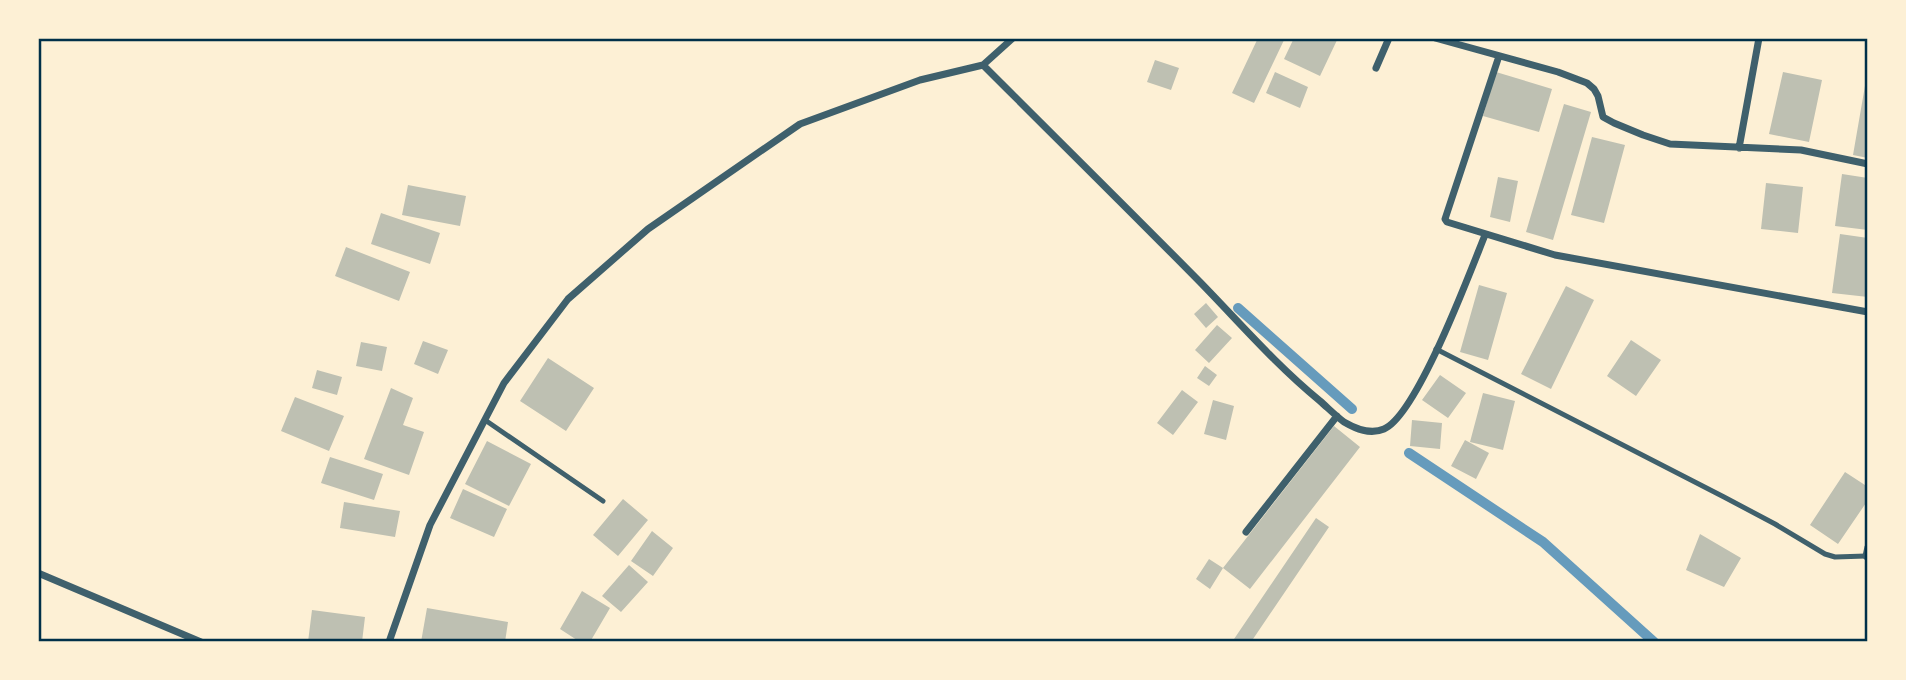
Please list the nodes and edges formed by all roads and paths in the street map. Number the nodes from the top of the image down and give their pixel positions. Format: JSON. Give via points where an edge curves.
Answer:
{"nodes":[{"id":1,"x":1013,"y":38,"type":"edge"},
{"id":2,"x":1435,"y":38,"type":"edge"},
{"id":3,"x":1759,"y":38,"type":"edge"},
{"id":4,"x":1387,"y":39,"type":"edge"},
{"id":5,"x":1499,"y":56,"type":"junction"},
{"id":6,"x":983,"y":65,"type":"junction"},
{"id":7,"x":1376,"y":68,"type":"dead end"},
{"id":8,"x":1739,"y":148,"type":"junction"},
{"id":9,"x":1867,"y":164,"type":"edge"},
{"id":10,"x":1485,"y":234,"type":"junction"},
{"id":11,"x":1867,"y":312,"type":"edge"},
{"id":12,"x":1436,"y":349,"type":"junction"},
{"id":13,"x":1337,"y":416,"type":"junction"},
{"id":14,"x":485,"y":420,"type":"junction"},
{"id":15,"x":603,"y":501,"type":"dead end"},
{"id":16,"x":1246,"y":532,"type":"dead end"},
{"id":17,"x":1867,"y":547,"type":"edge"},
{"id":18,"x":1867,"y":557,"type":"edge"},
{"id":19,"x":38,"y":573,"type":"edge"},
{"id":20,"x":201,"y":642,"type":"edge"},
{"id":21,"x":389,"y":642,"type":"edge"}],
"edges":[{"from":1,"to":6,"type":"street"},
{"from":2,"to":5,"type":"street"},
{"from":3,"to":8,"type":"street"},
{"from":4,"to":7,"type":"street"},
{"from":5,"to":8,"type":"street","via":[[1587,83],[1598,96],[1603,117],[1643,135],[1670,144]]},
{"from":5,"to":10,"type":"street","via":[[1445,219]]},
{"from":6,"to":13,"type":"street","via":[[1263,350]]},
{"from":6,"to":14,"type":"street","via":[[920,80],[800,124],[648,229],[568,299],[504,383]]},
{"from":8,"to":9,"type":"street","via":[[1801,150]]},
{"from":10,"to":11,"type":"street","via":[[1555,255]]},
{"from":10,"to":12,"type":"street"},
{"from":12,"to":13,"type":"street","via":[[1413,398],[1390,426],[1367,433]]},
{"from":12,"to":18,"type":"lane","via":[[1734,502],[1825,554]]},
{"from":13,"to":16,"type":"street"},
{"from":14,"to":15,"type":"lane"},
{"from":14,"to":21,"type":"street","via":[[430,524]]},
{"from":17,"to":18,"type":"street"},
{"from":19,"to":20,"type":"street"}]}
